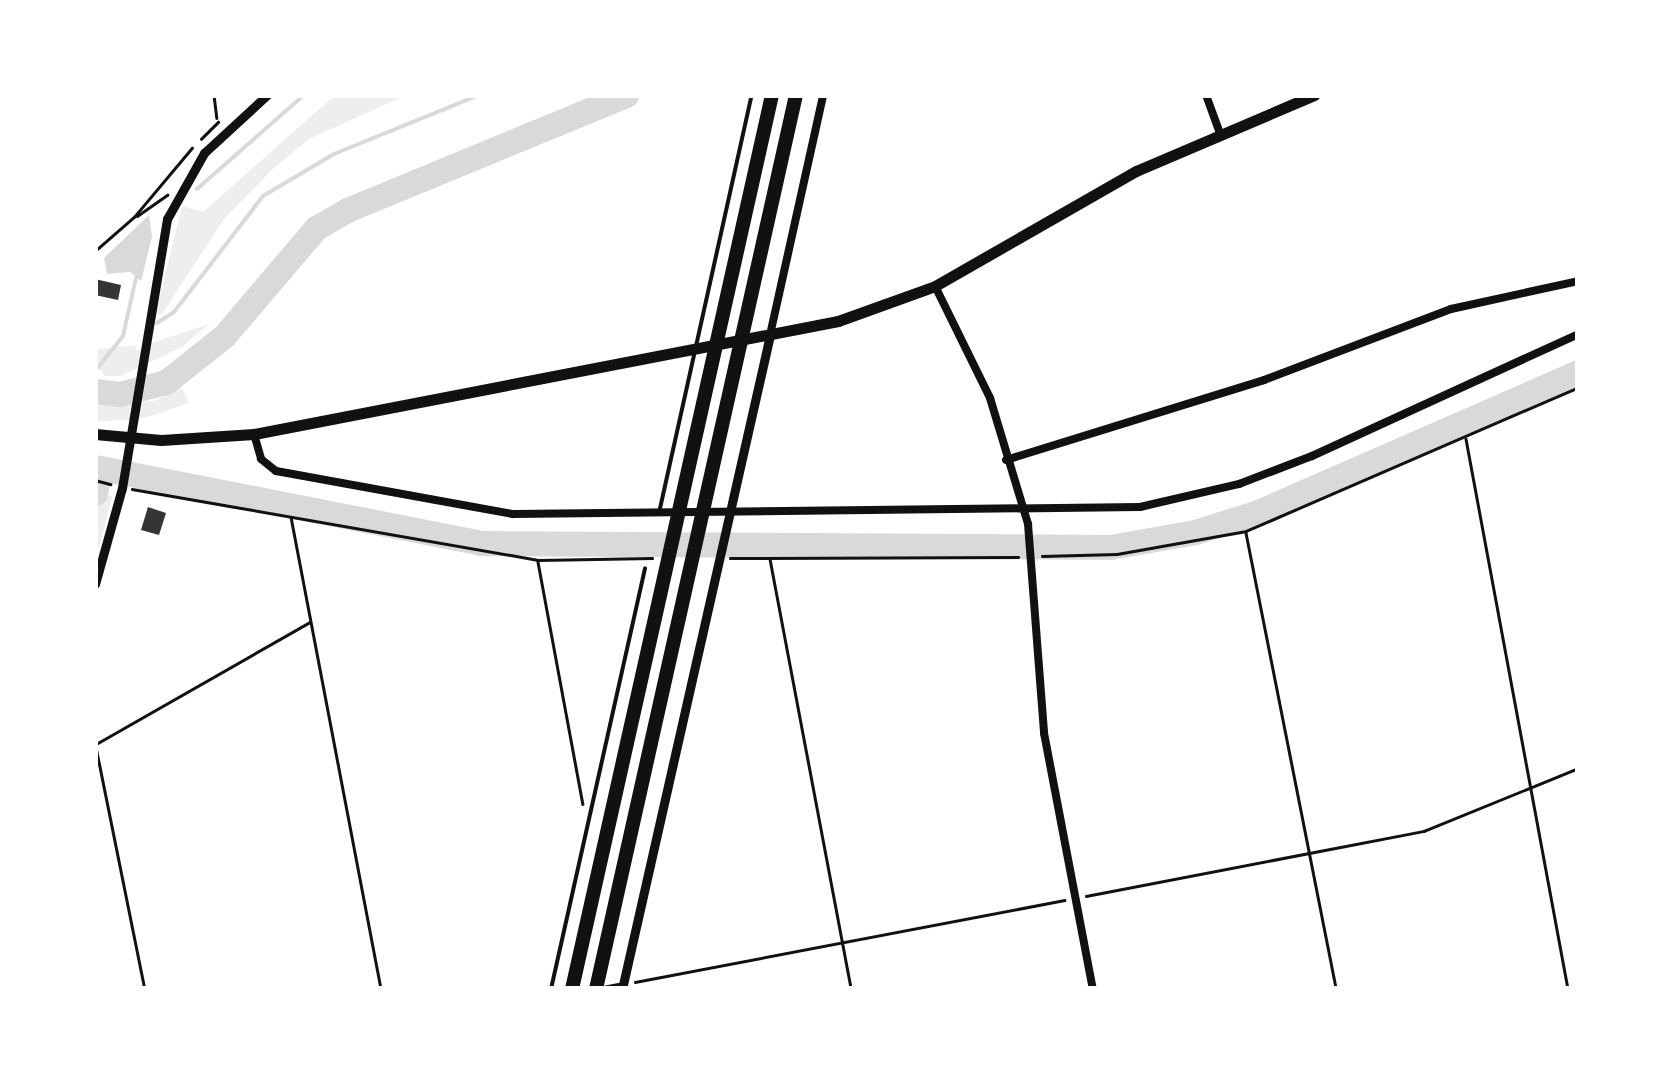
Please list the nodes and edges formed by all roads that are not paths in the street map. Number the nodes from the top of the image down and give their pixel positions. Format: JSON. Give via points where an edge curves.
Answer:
{"nodes":[{"id":1,"x":267,"y":95,"type":"edge"},
{"id":2,"x":752,"y":95,"type":"edge"},
{"id":3,"x":772,"y":95,"type":"edge"},
{"id":4,"x":796,"y":95,"type":"edge"},
{"id":5,"x":823,"y":95,"type":"edge"},
{"id":6,"x":1206,"y":95,"type":"edge"},
{"id":7,"x":1314,"y":95,"type":"edge"},
{"id":8,"x":1219,"y":131,"type":"junction"},
{"id":9,"x":1578,"y":281,"type":"edge"},
{"id":10,"x":935,"y":286,"type":"junction"},
{"id":11,"x":1578,"y":334,"type":"edge"},
{"id":12,"x":770,"y":336,"type":"junction"},
{"id":13,"x":696,"y":349,"type":"junction"},
{"id":14,"x":95,"y":434,"type":"edge"},
{"id":15,"x":254,"y":434,"type":"junction"},
{"id":16,"x":131,"y":438,"type":"junction"},
{"id":17,"x":1006,"y":460,"type":"junction"},
{"id":18,"x":1024,"y":510,"type":"junction"},
{"id":19,"x":732,"y":512,"type":"junction"},
{"id":20,"x":659,"y":513,"type":"junction"},
{"id":21,"x":645,"y":568,"type":"dead end"},
{"id":22,"x":95,"y":584,"type":"edge"},
{"id":23,"x":589,"y":825,"type":"junction"},
{"id":24,"x":656,"y":840,"type":"junction"},
{"id":25,"x":623,"y":987,"type":"edge"},
{"id":26,"x":551,"y":989,"type":"edge"},
{"id":27,"x":572,"y":989,"type":"edge"},
{"id":28,"x":598,"y":989,"type":"edge"},
{"id":29,"x":1092,"y":989,"type":"edge"}],
"edges":[{"from":1,"to":16,"type":"street","via":[[226,132],[178,192],[160,238]]},
{"from":2,"to":13,"type":"lane"},
{"from":3,"to":27,"type":"highway"},
{"from":4,"to":28,"type":"highway"},
{"from":5,"to":12,"type":"street"},
{"from":6,"to":8,"type":"street"},
{"from":7,"to":8,"type":"main road"},
{"from":8,"to":10,"type":"main road"},
{"from":9,"to":17,"type":"street","via":[[1450,309],[1264,380]]},
{"from":10,"to":12,"type":"main road","via":[[872,311]]},
{"from":10,"to":17,"type":"street","via":[[990,398]]},
{"from":11,"to":18,"type":"street","via":[[1239,484],[1140,507]]},
{"from":12,"to":13,"type":"main road"},
{"from":12,"to":19,"type":"street"},
{"from":13,"to":15,"type":"main road"},
{"from":13,"to":20,"type":"lane"},
{"from":14,"to":16,"type":"main road"},
{"from":15,"to":16,"type":"main road"},
{"from":15,"to":20,"type":"street","via":[[261,459],[276,470],[354,486],[514,514]]},
{"from":16,"to":22,"type":"street"},
{"from":17,"to":18,"type":"street"},
{"from":18,"to":19,"type":"street"},
{"from":18,"to":29,"type":"street","via":[[1044,733]]},
{"from":19,"to":20,"type":"street"},
{"from":19,"to":24,"type":"street"},
{"from":21,"to":23,"type":"lane"},
{"from":23,"to":24,"type":"lane"},
{"from":23,"to":26,"type":"lane"},
{"from":24,"to":25,"type":"street"},
{"from":25,"to":28,"type":"lane"}]}
